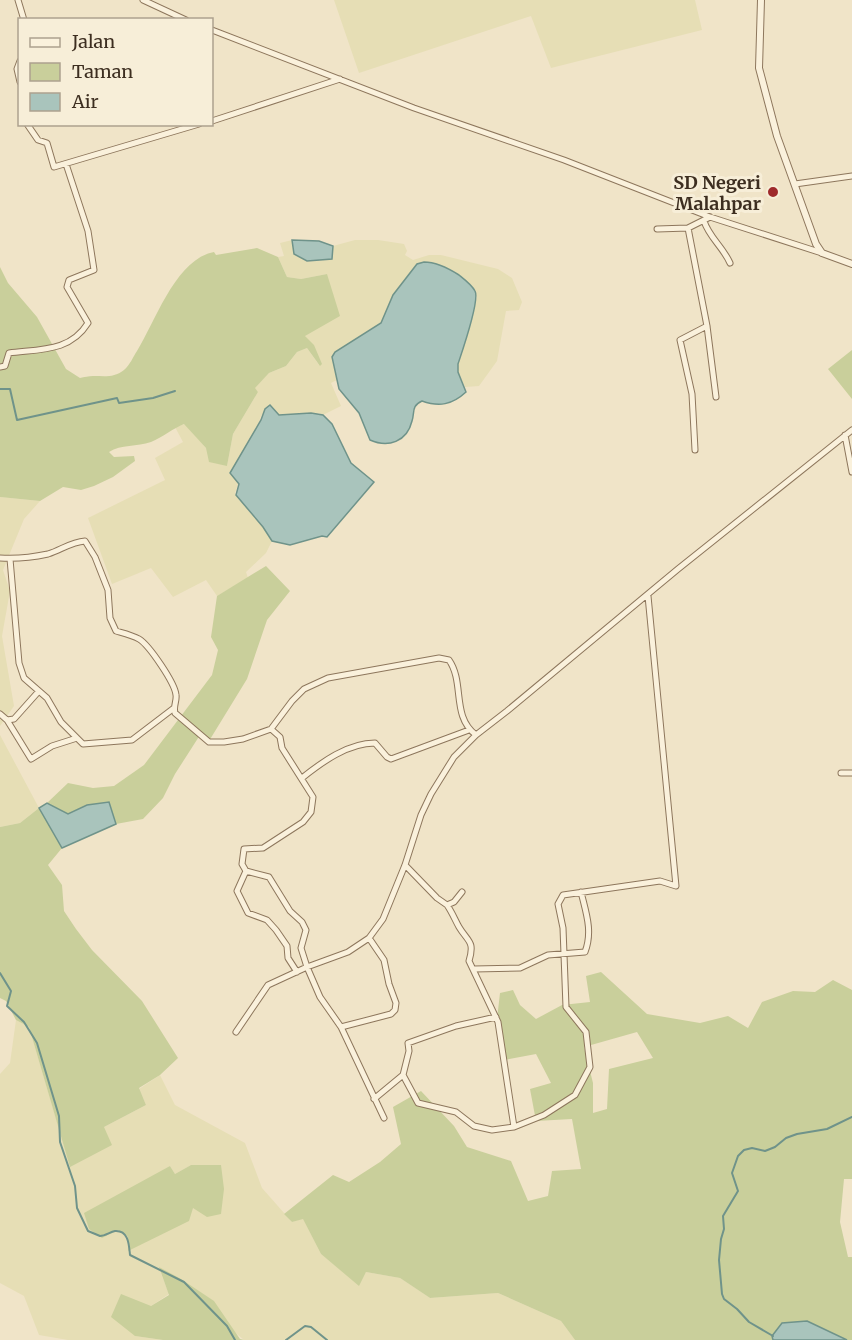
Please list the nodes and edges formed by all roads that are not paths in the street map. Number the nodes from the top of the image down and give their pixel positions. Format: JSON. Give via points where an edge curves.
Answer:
{"nodes":[{"id":1,"x":18,"y":0,"type":"edge"},
{"id":2,"x":143,"y":0,"type":"edge"},
{"id":3,"x":760,"y":0,"type":"edge"},
{"id":4,"x":23,"y":18,"type":"edge"},
{"id":5,"x":182,"y":18,"type":"edge"},
{"id":6,"x":213,"y":30,"type":"edge"},
{"id":7,"x":340,"y":79,"type":"junction"},
{"id":8,"x":213,"y":121,"type":"edge"},
{"id":9,"x":28,"y":126,"type":"edge"},
{"id":10,"x":193,"y":126,"type":"edge"},
{"id":11,"x":66,"y":164,"type":"junction"},
{"id":12,"x":852,"y":176,"type":"edge"},
{"id":13,"x":795,"y":184,"type":"junction"},
{"id":14,"x":710,"y":217,"type":"junction"},
{"id":15,"x":704,"y":221,"type":"junction"},
{"id":16,"x":688,"y":228,"type":"junction"},
{"id":17,"x":657,"y":229,"type":"dead end"},
{"id":18,"x":822,"y":253,"type":"junction"},
{"id":19,"x":730,"y":263,"type":"dead end"},
{"id":20,"x":852,"y":264,"type":"edge"},
{"id":21,"x":707,"y":326,"type":"junction"},
{"id":22,"x":0,"y":367,"type":"edge"},
{"id":23,"x":716,"y":397,"type":"dead end"},
{"id":24,"x":852,"y":430,"type":"edge"},
{"id":25,"x":845,"y":435,"type":"junction"},
{"id":26,"x":695,"y":450,"type":"dead end"},
{"id":27,"x":852,"y":472,"type":"edge"},
{"id":28,"x":0,"y":558,"type":"edge"},
{"id":29,"x":10,"y":559,"type":"junction"},
{"id":30,"x":648,"y":596,"type":"junction"},
{"id":31,"x":39,"y":691,"type":"junction"},
{"id":32,"x":174,"y":708,"type":"junction"},
{"id":33,"x":0,"y":714,"type":"edge"},
{"id":34,"x":7,"y":720,"type":"junction"},
{"id":35,"x":271,"y":729,"type":"junction"},
{"id":36,"x":469,"y":730,"type":"junction"},
{"id":37,"x":476,"y":735,"type":"junction"},
{"id":38,"x":77,"y":738,"type":"junction"},
{"id":39,"x":841,"y":773,"type":"dead end"},
{"id":40,"x":852,"y":773,"type":"edge"},
{"id":41,"x":302,"y":778,"type":"junction"},
{"id":42,"x":405,"y":866,"type":"junction"},
{"id":43,"x":246,"y":871,"type":"junction"},
{"id":44,"x":462,"y":892,"type":"dead end"},
{"id":45,"x":581,"y":892,"type":"junction"},
{"id":46,"x":447,"y":905,"type":"junction"},
{"id":47,"x":369,"y":938,"type":"junction"},
{"id":48,"x":565,"y":954,"type":"junction"},
{"id":49,"x":307,"y":967,"type":"junction"},
{"id":50,"x":474,"y":969,"type":"junction"},
{"id":51,"x":297,"y":972,"type":"junction"},
{"id":52,"x":496,"y":1017,"type":"junction"},
{"id":53,"x":341,"y":1027,"type":"junction"},
{"id":54,"x":236,"y":1032,"type":"dead end"},
{"id":55,"x":403,"y":1074,"type":"junction"},
{"id":56,"x":374,"y":1099,"type":"junction"},
{"id":57,"x":384,"y":1118,"type":"dead end"},
{"id":58,"x":514,"y":1127,"type":"junction"}],
"edges":[{"from":1,"to":4,"type":"street"},
{"from":2,"to":5,"type":"street"},
{"from":3,"to":13,"type":"street","via":[[759,69]]},
{"from":6,"to":7,"type":"street"},
{"from":7,"to":8,"type":"street"},
{"from":7,"to":14,"type":"street"},
{"from":9,"to":11,"type":"street","via":[[38,140],[47,143],[54,167]]},
{"from":10,"to":11,"type":"street"},
{"from":11,"to":22,"type":"street","via":[[88,231],[94,270],[69,280],[67,287],[88,323],[74,340],[64,345],[9,353],[5,366]]},
{"from":12,"to":13,"type":"street"},
{"from":13,"to":18,"type":"street"},
{"from":14,"to":15,"type":"street"},
{"from":14,"to":18,"type":"street"},
{"from":15,"to":16,"type":"street"},
{"from":15,"to":19,"type":"street"},
{"from":16,"to":17,"type":"street"},
{"from":16,"to":21,"type":"street"},
{"from":18,"to":20,"type":"street"},
{"from":21,"to":23,"type":"street"},
{"from":21,"to":26,"type":"street","via":[[680,340],[692,394]]},
{"from":24,"to":25,"type":"street"},
{"from":25,"to":27,"type":"street"},
{"from":25,"to":30,"type":"street"},
{"from":28,"to":29,"type":"street"},
{"from":29,"to":31,"type":"street","via":[[20,663],[24,678]]},
{"from":29,"to":32,"type":"street","via":[[49,553],[85,541],[108,590],[110,618],[116,631],[140,639],[148,647],[174,689]]},
{"from":30,"to":37,"type":"street"},
{"from":30,"to":45,"type":"street","via":[[676,886],[660,881]]},
{"from":31,"to":34,"type":"street","via":[[14,719]]},
{"from":31,"to":38,"type":"street"},
{"from":32,"to":35,"type":"street","via":[[209,742],[243,739]]},
{"from":32,"to":38,"type":"street","via":[[132,740],[83,744]]},
{"from":33,"to":34,"type":"street"},
{"from":34,"to":38,"type":"street","via":[[31,759],[52,746]]},
{"from":35,"to":36,"type":"street","via":[[304,689],[328,678],[439,658],[449,660],[455,669],[462,717]]},
{"from":35,"to":41,"type":"street","via":[[280,737],[282,748]]},
{"from":36,"to":37,"type":"street"},
{"from":36,"to":41,"type":"street","via":[[391,759],[375,743],[368,743],[322,762]]},
{"from":37,"to":42,"type":"street","via":[[454,757],[431,794]]},
{"from":39,"to":40,"type":"street"},
{"from":41,"to":43,"type":"street","via":[[313,797],[311,812],[303,822],[263,848],[244,849],[242,864]]},
{"from":42,"to":46,"type":"street"},
{"from":42,"to":47,"type":"street","via":[[383,919]]},
{"from":43,"to":49,"type":"street","via":[[269,877],[290,911],[302,922],[306,930],[301,948]]},
{"from":43,"to":51,"type":"street","via":[[237,891],[248,913],[267,920],[276,930]]},
{"from":44,"to":46,"type":"street"},
{"from":45,"to":48,"type":"street","via":[[563,895],[558,904]]},
{"from":45,"to":48,"type":"street","via":[[590,941],[585,952]]},
{"from":46,"to":50,"type":"street","via":[[471,941],[469,961]]},
{"from":47,"to":49,"type":"street","via":[[348,952]]},
{"from":47,"to":53,"type":"street","via":[[384,960],[395,1010]]},
{"from":48,"to":50,"type":"street","via":[[548,955],[520,968]]},
{"from":48,"to":58,"type":"street","via":[[566,1007],[586,1032],[590,1067],[575,1095],[544,1115]]},
{"from":49,"to":51,"type":"street"},
{"from":49,"to":53,"type":"street","via":[[320,997]]},
{"from":50,"to":52,"type":"street"},
{"from":51,"to":54,"type":"street","via":[[268,984]]},
{"from":52,"to":55,"type":"street","via":[[408,1043]]},
{"from":52,"to":58,"type":"street"},
{"from":53,"to":56,"type":"street"},
{"from":55,"to":56,"type":"street"},
{"from":55,"to":58,"type":"street","via":[[418,1103],[456,1112],[474,1126],[492,1130]]},
{"from":56,"to":57,"type":"street"}]}
